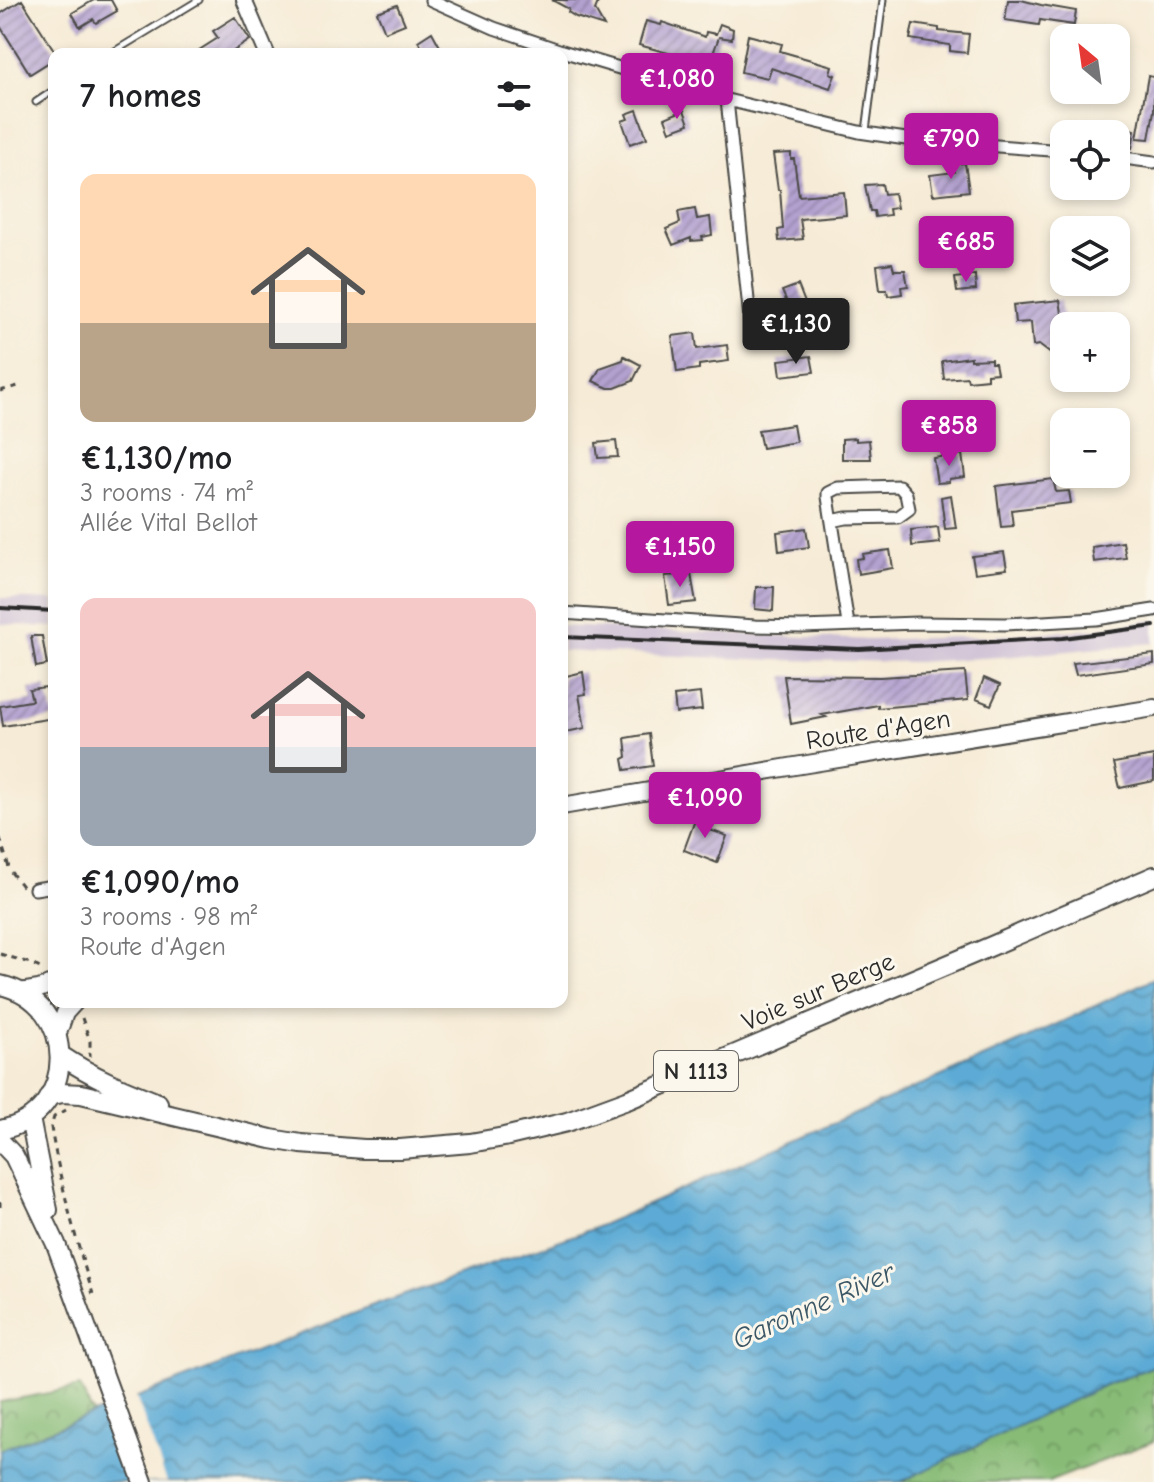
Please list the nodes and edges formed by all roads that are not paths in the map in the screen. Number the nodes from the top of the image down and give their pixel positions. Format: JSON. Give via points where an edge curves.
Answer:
{"nodes":[{"id":1,"x":199,"y":0,"type":"edge"},
{"id":2,"x":244,"y":0,"type":"edge"},
{"id":3,"x":431,"y":0,"type":"edge"},
{"id":4,"x":883,"y":0,"type":"edge"},
{"id":5,"x":120,"y":48,"type":"edge"},
{"id":6,"x":264,"y":48,"type":"edge"},
{"id":7,"x":553,"y":48,"type":"edge"},
{"id":8,"x":568,"y":53,"type":"edge"},
{"id":9,"x":48,"y":94,"type":"edge"},
{"id":10,"x":727,"y":100,"type":"junction"},
{"id":11,"x":36,"y":102,"type":"dead end"},
{"id":12,"x":866,"y":132,"type":"junction"},
{"id":13,"x":1050,"y":150,"type":"edge"},
{"id":14,"x":1130,"y":159,"type":"edge"},
{"id":15,"x":1154,"y":162,"type":"edge"},
{"id":16,"x":752,"y":338,"type":"dead end"},
{"id":17,"x":832,"y":521,"type":"junction"},
{"id":18,"x":1154,"y":610,"type":"edge"},
{"id":19,"x":568,"y":613,"type":"edge"},
{"id":20,"x":848,"y":624,"type":"junction"},
{"id":21,"x":1154,"y":708,"type":"edge"},
{"id":22,"x":568,"y":805,"type":"edge"},
{"id":23,"x":1154,"y":876,"type":"edge"},
{"id":24,"x":48,"y":887,"type":"edge"},
{"id":25,"x":35,"y":889,"type":"road end"},
{"id":26,"x":48,"y":981,"type":"edge"},
{"id":27,"x":0,"y":985,"type":"edge"},
{"id":28,"x":20,"y":992,"type":"junction"},
{"id":29,"x":70,"y":1008,"type":"edge"},
{"id":30,"x":57,"y":1036,"type":"junction"},
{"id":31,"x":60,"y":1055,"type":"junction"},
{"id":32,"x":49,"y":1096,"type":"junction"},
{"id":33,"x":30,"y":1118,"type":"junction"},
{"id":34,"x":212,"y":1125,"type":"junction"},
{"id":35,"x":0,"y":1130,"type":"edge"},
{"id":36,"x":0,"y":1141,"type":"edge"},
{"id":37,"x":56,"y":1244,"type":"junction"},
{"id":38,"x":143,"y":1482,"type":"edge"}],
"edges":[{"from":1,"to":5,"type":"lane"},
{"from":2,"to":6,"type":"street"},
{"from":3,"to":7,"type":"street"},
{"from":4,"to":12,"type":"lane"},
{"from":8,"to":10,"type":"street"},
{"from":9,"to":11,"type":"lane"},
{"from":10,"to":12,"type":"street"},
{"from":10,"to":16,"type":"street"},
{"from":12,"to":13,"type":"street"},
{"from":14,"to":15,"type":"street"},
{"from":17,"to":17,"type":"street","via":[[832,490],[899,486],[906,494],[909,509],[898,517]]},
{"from":17,"to":20,"type":"street"},
{"from":18,"to":20,"type":"street","via":[[1061,622]]},
{"from":19,"to":20,"type":"street","via":[[755,626]]},
{"from":21,"to":22,"type":"main road","name":"Route d'Agen"},
{"from":23,"to":34,"type":"main road","name":"Voie sur Berge","number":"N 1113","via":[[567,1122],[470,1143],[364,1149],[301,1144]]},
{"from":24,"to":25,"type":"street"},
{"from":26,"to":28,"type":"main road","via":[[39,989]]},
{"from":27,"to":28,"type":"main road"},
{"from":28,"to":30,"type":"main road","via":[[43,1010]]},
{"from":29,"to":30,"type":"main road"},
{"from":30,"to":31,"type":"main road"},
{"from":31,"to":32,"type":"main road"},
{"from":31,"to":34,"type":"main road","number":"N 1113","via":[[104,1081]]},
{"from":32,"to":33,"type":"main road"},
{"from":32,"to":34,"type":"main road","number":"N 1113","via":[[81,1094]]},
{"from":33,"to":35,"type":"main road"},
{"from":33,"to":37,"type":"main road"},
{"from":36,"to":37,"type":"main road","via":[[14,1156]]},
{"from":37,"to":38,"type":"main road","via":[[72,1261]]}]}
